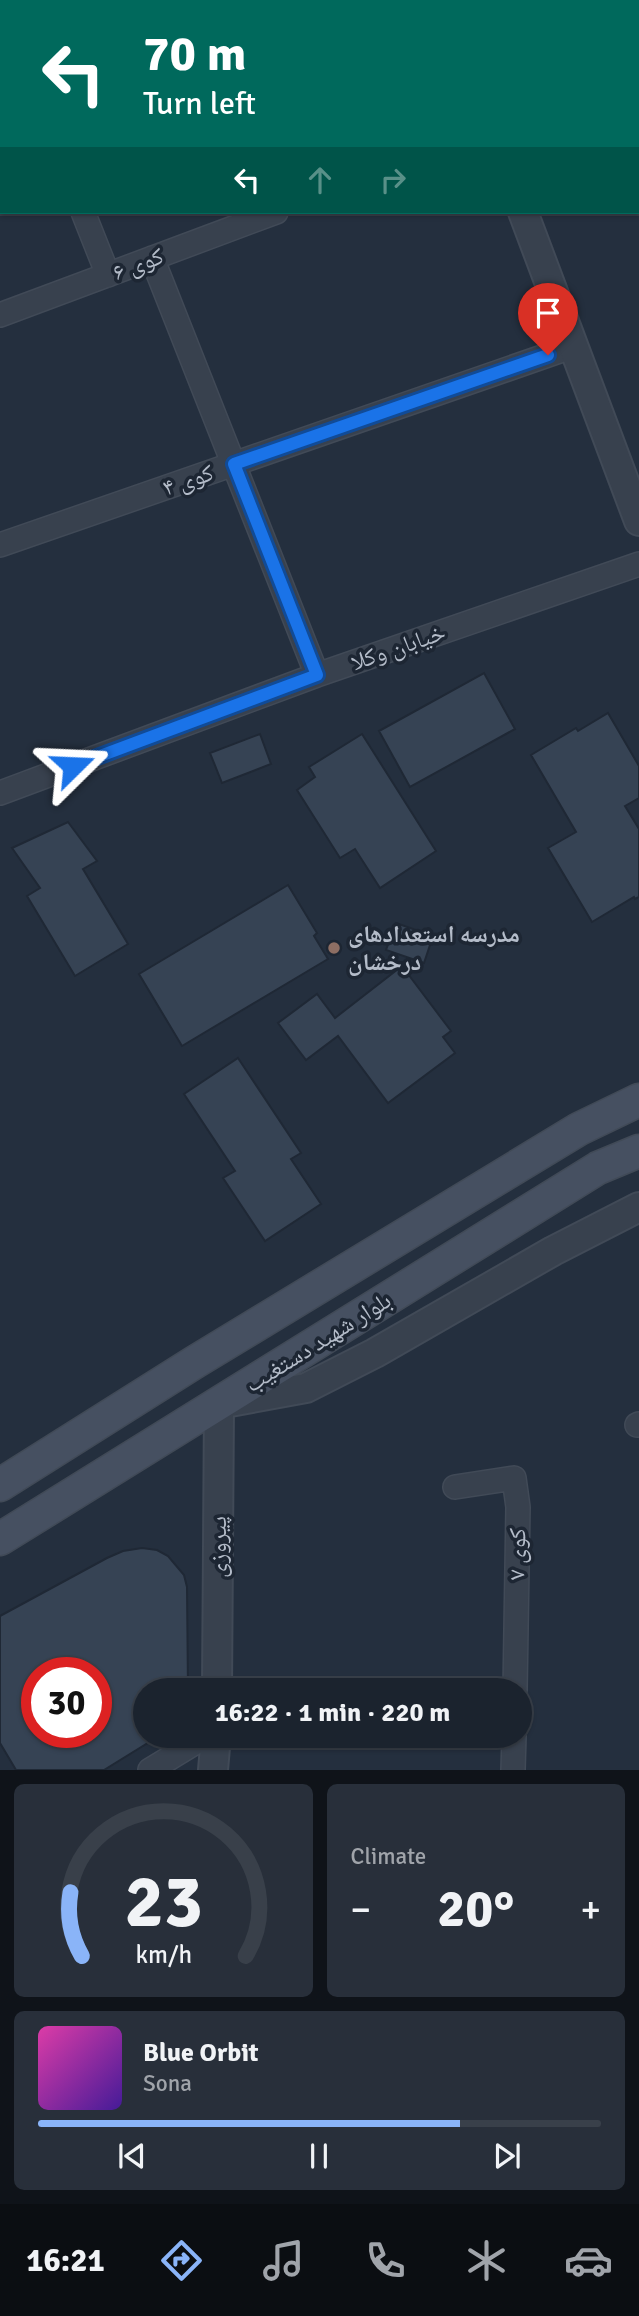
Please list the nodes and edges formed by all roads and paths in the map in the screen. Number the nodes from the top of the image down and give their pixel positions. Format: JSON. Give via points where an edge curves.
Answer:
{"nodes":[{"id":1,"x":84,"y":214,"type":"edge"},
{"id":2,"x":271,"y":214,"type":"edge"},
{"id":3,"x":524,"y":214,"type":"edge"},
{"id":4,"x":152,"y":258,"type":"junction"},
{"id":5,"x":108,"y":275,"type":"junction"},
{"id":6,"x":0,"y":315,"type":"edge"},
{"id":7,"x":574,"y":346,"type":"junction"},
{"id":8,"x":234,"y":464,"type":"junction"},
{"id":9,"x":630,"y":471,"type":"edge"},
{"id":10,"x":639,"y":521,"type":"edge"},
{"id":11,"x":1,"y":545,"type":"edge"},
{"id":12,"x":639,"y":564,"type":"edge"},
{"id":13,"x":317,"y":675,"type":"junction"},
{"id":14,"x":0,"y":793,"type":"edge"},
{"id":15,"x":639,"y":1100,"type":"edge"},
{"id":16,"x":639,"y":1151,"type":"edge"},
{"id":17,"x":639,"y":1207,"type":"edge"},
{"id":18,"x":219,"y":1404,"type":"junction"},
{"id":19,"x":0,"y":1485,"type":"edge"},
{"id":20,"x":455,"y":1487,"type":"dead end"},
{"id":21,"x":0,"y":1539,"type":"edge"},
{"id":22,"x":217,"y":1678,"type":"edge"},
{"id":23,"x":515,"y":1678,"type":"edge"},
{"id":24,"x":186,"y":1748,"type":"edge"},
{"id":25,"x":215,"y":1748,"type":"edge"},
{"id":26,"x":514,"y":1748,"type":"edge"},
{"id":27,"x":150,"y":1770,"type":"edge"},
{"id":28,"x":213,"y":1770,"type":"edge"},
{"id":29,"x":513,"y":1770,"type":"edge"}],
"edges":[{"from":1,"to":5,"type":"street"},
{"from":2,"to":4,"type":"street","name":"کوی ۶"},
{"from":3,"to":7,"type":"street"},
{"from":4,"to":5,"type":"street","name":"کوی ۶"},
{"from":4,"to":8,"type":"street"},
{"from":5,"to":6,"type":"street","name":"کوی ۶"},
{"from":7,"to":8,"type":"street","name":"کوی ۴"},
{"from":7,"to":9,"type":"street"},
{"from":8,"to":11,"type":"street","name":"کوی ۴"},
{"from":8,"to":13,"type":"street"},
{"from":9,"to":10,"type":"street"},
{"from":12,"to":13,"type":"street","name":"خیابان وکلا"},
{"from":13,"to":14,"type":"street","name":"خیابان وکلا"},
{"from":15,"to":19,"type":"main road","name":"بلوار شهید دستغیب","via":[[579,1129]]},
{"from":16,"to":18,"type":"main road","name":"بلوار شهید دستغیب","via":[[598,1168]]},
{"from":17,"to":18,"type":"street","via":[[306,1388]]},
{"from":18,"to":21,"type":"main road","name":"بلوار شهید دستغیب"},
{"from":18,"to":22,"type":"street","name":"پیروزی"},
{"from":20,"to":23,"type":"street","name":"کوی ۷","via":[[514,1478],[518,1507]]},
{"from":24,"to":27,"type":"street"},
{"from":25,"to":28,"type":"street"},
{"from":26,"to":29,"type":"street"}]}
